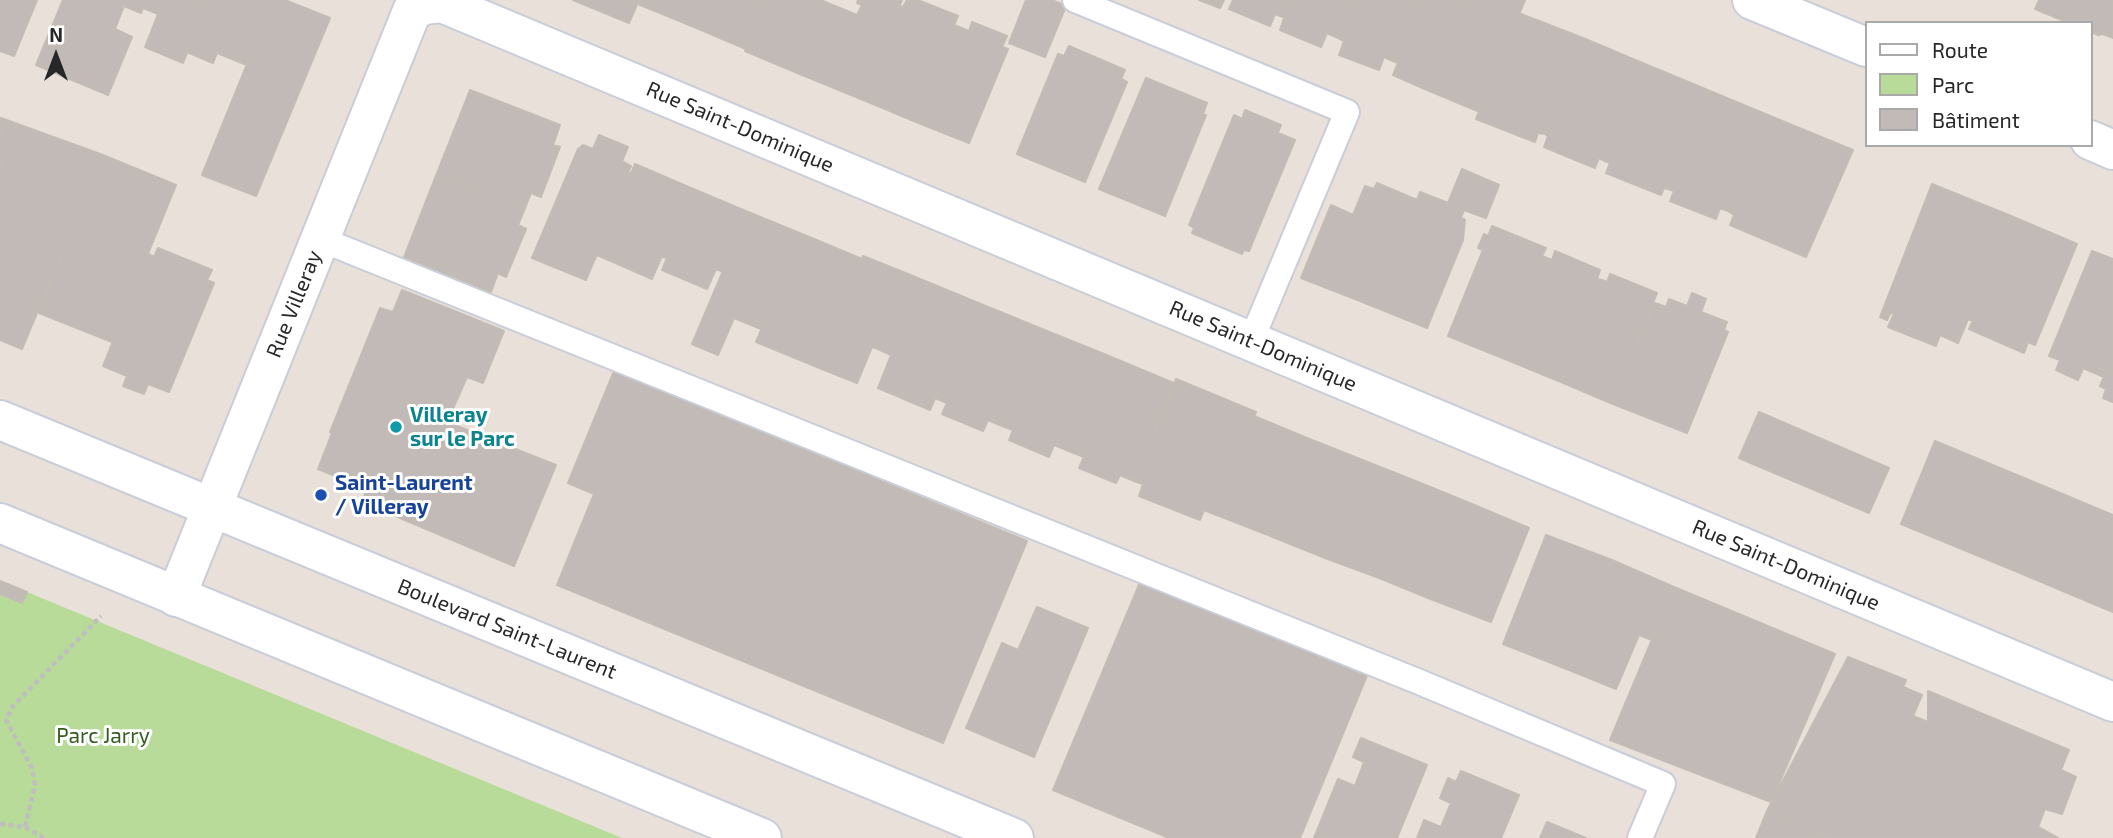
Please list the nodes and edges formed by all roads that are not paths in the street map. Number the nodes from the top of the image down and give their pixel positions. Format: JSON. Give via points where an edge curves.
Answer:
{"nodes":[{"id":1,"x":1075,"y":0,"type":"edge"},
{"id":2,"x":1752,"y":0,"type":"edge"},
{"id":3,"x":412,"y":11,"type":"joint"},
{"id":4,"x":1864,"y":46,"type":"edge"},
{"id":5,"x":2092,"y":141,"type":"edge"},
{"id":6,"x":2113,"y":150,"type":"edge"},
{"id":7,"x":320,"y":239,"type":"junction"},
{"id":8,"x":1251,"y":341,"type":"junction"},
{"id":9,"x":0,"y":420,"type":"edge"},
{"id":10,"x":212,"y":507,"type":"junction"},
{"id":11,"x":0,"y":523,"type":"edge"},
{"id":12,"x":176,"y":597,"type":"junction"},
{"id":13,"x":2113,"y":702,"type":"edge"},
{"id":14,"x":762,"y":838,"type":"edge"},
{"id":15,"x":1014,"y":838,"type":"edge"},
{"id":16,"x":1640,"y":838,"type":"edge"}],
"edges":[{"from":1,"to":8,"type":"lane","via":[[1347,112]]},
{"from":2,"to":4,"type":"street"},
{"from":3,"to":7,"type":"street","name":"Rue Villeray"},
{"from":3,"to":8,"type":"street","name":"Rue Saint-Dominique","via":[[442,3]]},
{"from":5,"to":6,"type":"street"},
{"from":7,"to":10,"type":"street","name":"Rue Villeray"},
{"from":7,"to":16,"type":"lane","via":[[1663,784]]},
{"from":8,"to":13,"type":"street","name":"Rue Saint-Dominique"},
{"from":9,"to":10,"type":"street","name":"Boulevard Saint-Laurent"},
{"from":10,"to":12,"type":"street","name":"Rue Villeray"},
{"from":10,"to":15,"type":"street","name":"Boulevard Saint-Laurent"},
{"from":11,"to":12,"type":"street"},
{"from":12,"to":14,"type":"street"}]}
